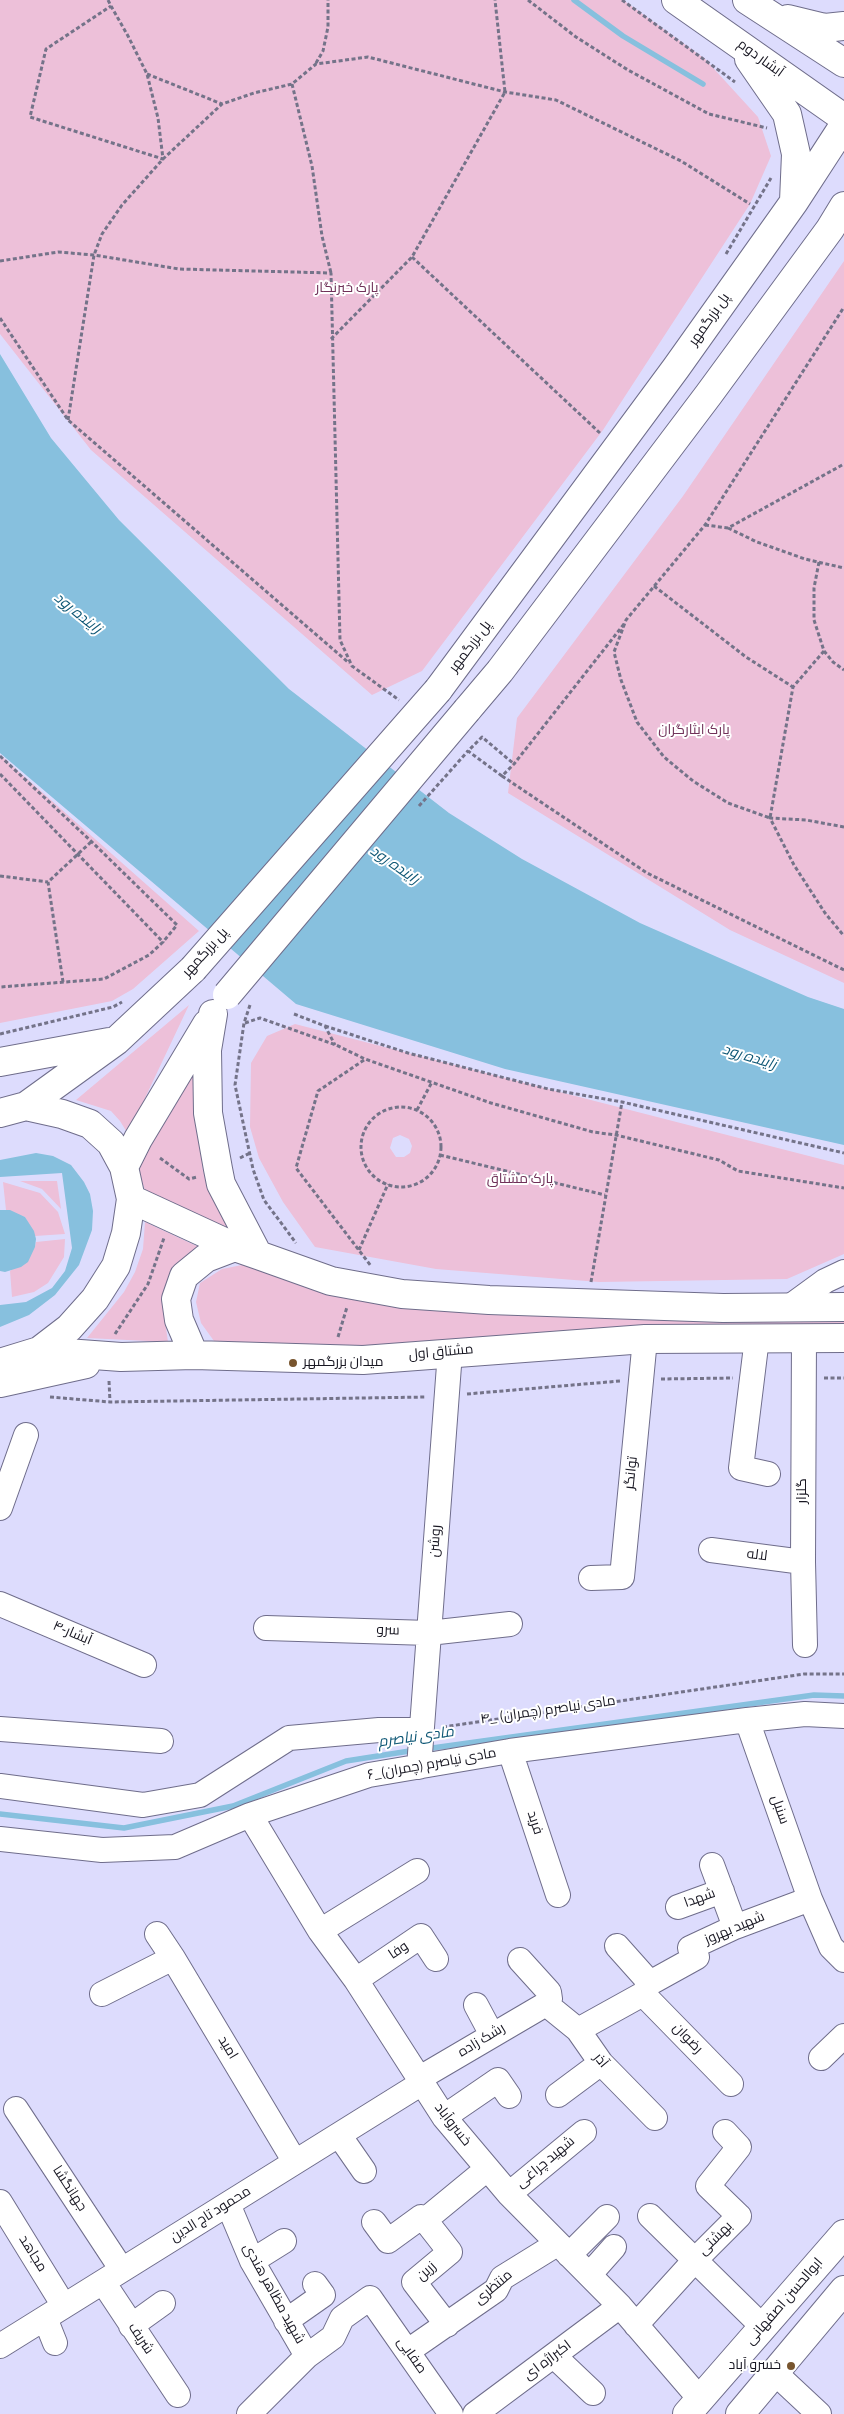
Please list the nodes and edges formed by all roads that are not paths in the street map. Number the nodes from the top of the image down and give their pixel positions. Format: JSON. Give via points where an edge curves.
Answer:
{"nodes":[{"id":1,"x":676,"y":0,"type":"edge"},
{"id":2,"x":757,"y":7,"type":"edge"},
{"id":3,"x":844,"y":26,"type":"edge"},
{"id":4,"x":737,"y":42,"type":"junction"},
{"id":5,"x":844,"y":63,"type":"edge"},
{"id":6,"x":844,"y":118,"type":"edge"},
{"id":7,"x":844,"y":125,"type":"edge"},
{"id":8,"x":794,"y":202,"type":"junction"},
{"id":9,"x":844,"y":206,"type":"edge"},
{"id":10,"x":837,"y":226,"type":"edge"},
{"id":11,"x":230,"y":1004,"type":"junction"},
{"id":12,"x":116,"y":1041,"type":"junction"},
{"id":13,"x":0,"y":1062,"type":"edge"},
{"id":14,"x":26,"y":1106,"type":"junction"},
{"id":15,"x":0,"y":1113,"type":"edge"},
{"id":16,"x":128,"y":1184,"type":"junction"},
{"id":17,"x":248,"y":1252,"type":"junction"},
{"id":18,"x":844,"y":1272,"type":"edge"},
{"id":19,"x":844,"y":1307,"type":"edge"},
{"id":20,"x":788,"y":1308,"type":"junction"},
{"id":21,"x":804,"y":1336,"type":"junction"},
{"id":22,"x":757,"y":1338,"type":"junction"},
{"id":23,"x":844,"y":1338,"type":"edge"},
{"id":24,"x":645,"y":1339,"type":"junction"},
{"id":25,"x":117,"y":1346,"type":"junction"},
{"id":26,"x":39,"y":1351,"type":"junction"},
{"id":27,"x":450,"y":1352,"type":"junction"},
{"id":28,"x":194,"y":1354,"type":"junction"},
{"id":29,"x":0,"y":1363,"type":"edge"},
{"id":30,"x":0,"y":1383,"type":"edge"},
{"id":31,"x":26,"y":1435,"type":"dead end"},
{"id":32,"x":768,"y":1474,"type":"dead end"},
{"id":33,"x":0,"y":1508,"type":"edge"},
{"id":34,"x":711,"y":1550,"type":"dead end"},
{"id":35,"x":803,"y":1562,"type":"junction"},
{"id":36,"x":591,"y":1578,"type":"dead end"},
{"id":37,"x":0,"y":1604,"type":"edge"},
{"id":38,"x":510,"y":1624,"type":"dead end"},
{"id":39,"x":266,"y":1628,"type":"dead end"},
{"id":40,"x":429,"y":1633,"type":"junction"},
{"id":41,"x":805,"y":1645,"type":"dead end"},
{"id":42,"x":144,"y":1665,"type":"dead end"},
{"id":43,"x":844,"y":1716,"type":"edge"},
{"id":44,"x":747,"y":1720,"type":"junction"},
{"id":45,"x":0,"y":1729,"type":"edge"},
{"id":46,"x":420,"y":1730,"type":"junction"},
{"id":47,"x":161,"y":1741,"type":"dead end"},
{"id":48,"x":510,"y":1751,"type":"junction"},
{"id":49,"x":418,"y":1768,"type":"junction"},
{"id":50,"x":0,"y":1786,"type":"edge"},
{"id":51,"x":250,"y":1815,"type":"junction"},
{"id":52,"x":0,"y":1839,"type":"edge"},
{"id":53,"x":712,"y":1865,"type":"dead end"},
{"id":54,"x":417,"y":1871,"type":"dead end"},
{"id":55,"x":722,"y":1891,"type":"junction"},
{"id":56,"x":558,"y":1895,"type":"dead end"},
{"id":57,"x":810,"y":1899,"type":"junction"},
{"id":58,"x":678,"y":1907,"type":"dead end"},
{"id":59,"x":735,"y":1927,"type":"junction"},
{"id":60,"x":320,"y":1931,"type":"junction"},
{"id":61,"x":157,"y":1934,"type":"dead end"},
{"id":62,"x":617,"y":1946,"type":"dead end"},
{"id":63,"x":840,"y":1948,"type":"edge"},
{"id":64,"x":173,"y":1958,"type":"junction"},
{"id":65,"x":436,"y":1959,"type":"dead end"},
{"id":66,"x":520,"y":1960,"type":"dead end"},
{"id":67,"x":356,"y":1980,"type":"junction"},
{"id":68,"x":647,"y":1989,"type":"junction"},
{"id":69,"x":102,"y":1994,"type":"dead end"},
{"id":70,"x":546,"y":2004,"type":"junction"},
{"id":71,"x":476,"y":2005,"type":"dead end"},
{"id":72,"x":578,"y":2030,"type":"junction"},
{"id":73,"x":492,"y":2035,"type":"junction"},
{"id":74,"x":844,"y":2036,"type":"edge"},
{"id":75,"x":821,"y":2058,"type":"dead end"},
{"id":76,"x":601,"y":2063,"type":"junction"},
{"id":77,"x":422,"y":2083,"type":"junction"},
{"id":78,"x":731,"y":2084,"type":"dead end"},
{"id":79,"x":558,"y":2095,"type":"dead end"},
{"id":80,"x":509,"y":2096,"type":"dead end"},
{"id":81,"x":16,"y":2108,"type":"dead end"},
{"id":82,"x":444,"y":2117,"type":"junction"},
{"id":83,"x":655,"y":2118,"type":"dead end"},
{"id":84,"x":584,"y":2132,"type":"dead end"},
{"id":85,"x":725,"y":2132,"type":"dead end"},
{"id":86,"x":339,"y":2135,"type":"junction"},
{"id":87,"x":295,"y":2162,"type":"junction"},
{"id":88,"x":487,"y":2169,"type":"junction"},
{"id":89,"x":364,"y":2171,"type":"dead end"},
{"id":90,"x":509,"y":2194,"type":"junction"},
{"id":91,"x":0,"y":2202,"type":"edge"},
{"id":92,"x":228,"y":2204,"type":"junction"},
{"id":93,"x":650,"y":2216,"type":"dead end"},
{"id":94,"x":607,"y":2217,"type":"dead end"},
{"id":95,"x":425,"y":2220,"type":"junction"},
{"id":96,"x":374,"y":2222,"type":"dead end"},
{"id":97,"x":284,"y":2241,"type":"dead end"},
{"id":98,"x":841,"y":2241,"type":"edge"},
{"id":99,"x":614,"y":2247,"type":"dead end"},
{"id":100,"x":563,"y":2250,"type":"junction"},
{"id":101,"x":695,"y":2260,"type":"junction"},
{"id":102,"x":252,"y":2261,"type":"junction"},
{"id":103,"x":590,"y":2274,"type":"junction"},
{"id":104,"x":112,"y":2276,"type":"junction"},
{"id":105,"x":315,"y":2284,"type":"dead end"},
{"id":106,"x":844,"y":2290,"type":"edge"},
{"id":107,"x":370,"y":2298,"type":"joint"},
{"id":108,"x":163,"y":2303,"type":"dead end"},
{"id":109,"x":620,"y":2306,"type":"junction"},
{"id":110,"x":55,"y":2312,"type":"junction"},
{"id":111,"x":286,"y":2321,"type":"junction"},
{"id":112,"x":447,"y":2325,"type":"junction"},
{"id":113,"x":636,"y":2325,"type":"junction"},
{"id":114,"x":131,"y":2326,"type":"junction"},
{"id":115,"x":763,"y":2326,"type":"junction"},
{"id":116,"x":54,"y":2343,"type":"dead end"},
{"id":117,"x":0,"y":2346,"type":"edge"},
{"id":118,"x":408,"y":2351,"type":"junction"},
{"id":119,"x":307,"y":2356,"type":"junction"},
{"id":120,"x":554,"y":2356,"type":"junction"},
{"id":121,"x":774,"y":2372,"type":"junction"},
{"id":122,"x":593,"y":2393,"type":"dead end"},
{"id":123,"x":178,"y":2395,"type":"dead end"},
{"id":124,"x":694,"y":2406,"type":"edge"},
{"id":125,"x":479,"y":2413,"type":"edge"},
{"id":126,"x":249,"y":2414,"type":"edge"},
{"id":127,"x":451,"y":2414,"type":"edge"},
{"id":128,"x":740,"y":2414,"type":"edge"},
{"id":129,"x":819,"y":2414,"type":"edge"}],
"edges":[{"from":1,"to":4,"type":"main road","name":"آبشار دوم"},
{"from":2,"to":3,"type":"main road","via":[[825,28]]},
{"from":2,"to":5,"type":"main road"},
{"from":4,"to":6,"type":"main road","name":"آبشار دوم"},
{"from":4,"to":8,"type":"main road","via":[[787,114],[796,154]]},
{"from":7,"to":8,"type":"main road","name":"پل بزرگمهر"},
{"from":8,"to":12,"type":"main road","name":"پل بزرگمهر","bridge":true,"via":[[676,368],[438,690],[193,969]]},
{"from":9,"to":10,"type":"main road"},
{"from":10,"to":11,"type":"main road","bridge":true,"via":[[500,671]]},
{"from":11,"to":16,"type":"main road","via":[[138,1139]]},
{"from":11,"to":17,"type":"main road","via":[[207,1050],[208,1113],[221,1184]]},
{"from":12,"to":13,"type":"main road"},
{"from":12,"to":14,"type":"main road","name":"پل بزرگمهر"},
{"from":14,"to":15,"type":"main road"},
{"from":14,"to":16,"type":"main road","via":[[90,1124],[111,1143]]},
{"from":16,"to":17,"type":"main road"},
{"from":16,"to":26,"type":"main road","via":[[126,1233],[116,1266],[95,1299],[70,1328]]},
{"from":17,"to":20,"type":"main road","via":[[331,1281],[364,1278],[402,1294],[489,1300]]},
{"from":17,"to":28,"type":"main road","via":[[206,1258],[184,1276],[176,1298],[177,1306],[179,1320]]},
{"from":18,"to":20,"type":"street"},
{"from":19,"to":20,"type":"main road"},
{"from":21,"to":22,"type":"main road","name":"مشتاق اول"},
{"from":21,"to":23,"type":"main road","name":"مشتاق اول"},
{"from":21,"to":35,"type":"street","name":"گلزار"},
{"from":22,"to":24,"type":"main road","name":"مشتاق اول"},
{"from":22,"to":32,"type":"street","via":[[741,1468]]},
{"from":24,"to":27,"type":"main road","name":"مشتاق اول"},
{"from":24,"to":36,"type":"street","name":"توانگر","via":[[622,1577]]},
{"from":25,"to":26,"type":"main road","name":"مشتاق اول"},
{"from":25,"to":28,"type":"main road","name":"مشتاق اول"},
{"from":25,"to":30,"type":"main road"},
{"from":26,"to":29,"type":"main road"},
{"from":27,"to":28,"type":"main road","name":"مشتاق اول","via":[[363,1360]]},
{"from":27,"to":40,"type":"street","name":"روشن"},
{"from":31,"to":33,"type":"street"},
{"from":34,"to":35,"type":"street","name":"لاله"},
{"from":35,"to":41,"type":"street","name":"گلزار"},
{"from":37,"to":42,"type":"street","name":"۴-آبشار"},
{"from":38,"to":40,"type":"street","name":"سرو"},
{"from":39,"to":40,"type":"street","name":"سرو"},
{"from":40,"to":46,"type":"street","name":"روشن"},
{"from":43,"to":44,"type":"street","name":"۶_مادی نیاصرم (چمران)","via":[[805,1714]]},
{"from":44,"to":48,"type":"street","name":"۶_مادی نیاصرم (چمران)"},
{"from":44,"to":57,"type":"street","name":"سنبل"},
{"from":45,"to":47,"type":"street"},
{"from":46,"to":49,"type":"street","name":"روشن"},
{"from":46,"to":50,"type":"street","via":[[289,1738],[200,1795],[143,1805]]},
{"from":48,"to":49,"type":"street","name":"۶_مادی نیاصرم (چمران)"},
{"from":48,"to":56,"type":"street","name":"فرید"},
{"from":49,"to":51,"type":"street","name":"۶_مادی نیاصرم (چمران)","via":[[369,1774]]},
{"from":51,"to":52,"type":"street","name":"۶_مادی نیاصرم (چمران)","via":[[175,1848],[102,1850]]},
{"from":51,"to":60,"type":"street","name":"خسروآباد"},
{"from":53,"to":55,"type":"street","name":"شهدا"},
{"from":54,"to":60,"type":"street"},
{"from":55,"to":58,"type":"street","name":"شهدا"},
{"from":55,"to":59,"type":"street","name":"شهدا"},
{"from":57,"to":59,"type":"street","name":"شهید بهروز"},
{"from":57,"to":63,"type":"street","name":"سنبل"},
{"from":59,"to":68,"type":"street","name":"شهید بهروز","via":[[690,1948],[697,1957]]},
{"from":60,"to":67,"type":"street","name":"خسروآباد"},
{"from":61,"to":64,"type":"street","name":"امید"},
{"from":62,"to":68,"type":"street","name":"رضوان"},
{"from":64,"to":69,"type":"street"},
{"from":64,"to":87,"type":"street","name":"امید"},
{"from":65,"to":67,"type":"street","name":"وفا","via":[[421,1936]]},
{"from":66,"to":70,"type":"street","via":[[549,1992],[550,1999]]},
{"from":67,"to":77,"type":"street","name":"خسروآباد"},
{"from":68,"to":72,"type":"street","name":"شهید بهروز"},
{"from":68,"to":78,"type":"street","name":"رضوان"},
{"from":70,"to":72,"type":"street","name":"آذر"},
{"from":70,"to":73,"type":"street","name":"رشک زاده"},
{"from":71,"to":73,"type":"street"},
{"from":72,"to":76,"type":"street","name":"آذر"},
{"from":73,"to":77,"type":"street","name":"رشک زاده","via":[[425,2075]]},
{"from":74,"to":75,"type":"street"},
{"from":76,"to":79,"type":"street"},
{"from":76,"to":83,"type":"street","name":"آذر"},
{"from":77,"to":82,"type":"street","name":"خسروآباد"},
{"from":77,"to":86,"type":"street","name":"محمود تاج الدین"},
{"from":80,"to":82,"type":"street","via":[[498,2080]]},
{"from":81,"to":104,"type":"street","name":"جهانگشا"},
{"from":82,"to":88,"type":"street","name":"خسروآباد"},
{"from":84,"to":90,"type":"street","name":"شهید چراغی"},
{"from":85,"to":101,"type":"street","name":"بهشتی","via":[[739,2147],[708,2186],[739,2216]]},
{"from":86,"to":87,"type":"street","name":"محمود تاج الدین"},
{"from":86,"to":89,"type":"street"},
{"from":87,"to":92,"type":"street","name":"محمود تاج الدین"},
{"from":88,"to":90,"type":"street","name":"خسروآباد"},
{"from":88,"to":95,"type":"street"},
{"from":90,"to":100,"type":"street","name":"خسروآباد"},
{"from":91,"to":110,"type":"street","name":"مجاهد"},
{"from":92,"to":102,"type":"street","name":"شهید مظاهر هندی"},
{"from":92,"to":104,"type":"street","name":"محمود تاج الدین"},
{"from":93,"to":101,"type":"street"},
{"from":94,"to":100,"type":"street","name":"منتظری"},
{"from":95,"to":96,"type":"street","via":[[421,2217],[388,2241]]},
{"from":95,"to":112,"type":"street","name":"زرین","via":[[450,2252],[414,2282]]},
{"from":97,"to":102,"type":"street"},
{"from":98,"to":115,"type":"main road","name":"ابوالحسن اصفهانی"},
{"from":99,"to":103,"type":"street"},
{"from":100,"to":103,"type":"street","name":"خسروآباد"},
{"from":100,"to":112,"type":"street","name":"منتظری","via":[[502,2278],[496,2290]]},
{"from":101,"to":113,"type":"street","name":"بهشتی"},
{"from":101,"to":115,"type":"street"},
{"from":102,"to":111,"type":"street","name":"شهید مظاهر هندی"},
{"from":103,"to":109,"type":"street","name":"خسروآباد"},
{"from":104,"to":110,"type":"street","name":"محمود تاج الدین"},
{"from":104,"to":114,"type":"street","name":"شریف"},
{"from":105,"to":111,"type":"street","via":[[323,2295]]},
{"from":106,"to":121,"type":"main road"},
{"from":107,"to":118,"type":"street","name":"صفایی"},
{"from":107,"to":119,"type":"street","name":"شهید مظاهر هندی","via":[[342,2318],[333,2337]]},
{"from":108,"to":114,"type":"street"},
{"from":109,"to":113,"type":"street","name":"خسروآباد"},
{"from":109,"to":120,"type":"street","name":"اکبراژه ای"},
{"from":110,"to":116,"type":"street","name":"مجاهد"},
{"from":110,"to":117,"type":"street","name":"محمود تاج الدین"},
{"from":111,"to":119,"type":"street","name":"شهید مظاهر هندی"},
{"from":112,"to":118,"type":"street","name":"منتظری"},
{"from":113,"to":124,"type":"street","name":"خسروآباد"},
{"from":114,"to":123,"type":"street","name":"شریف"},
{"from":115,"to":124,"type":"main road","name":"ابوالحسن اصفهانی"},
{"from":118,"to":127,"type":"street","name":"صفایی"},
{"from":119,"to":126,"type":"street","name":"شهید مظاهر هندی"},
{"from":120,"to":122,"type":"street"},
{"from":120,"to":125,"type":"street","name":"اکبراژه ای"},
{"from":121,"to":128,"type":"main road"},
{"from":121,"to":129,"type":"street"}]}
